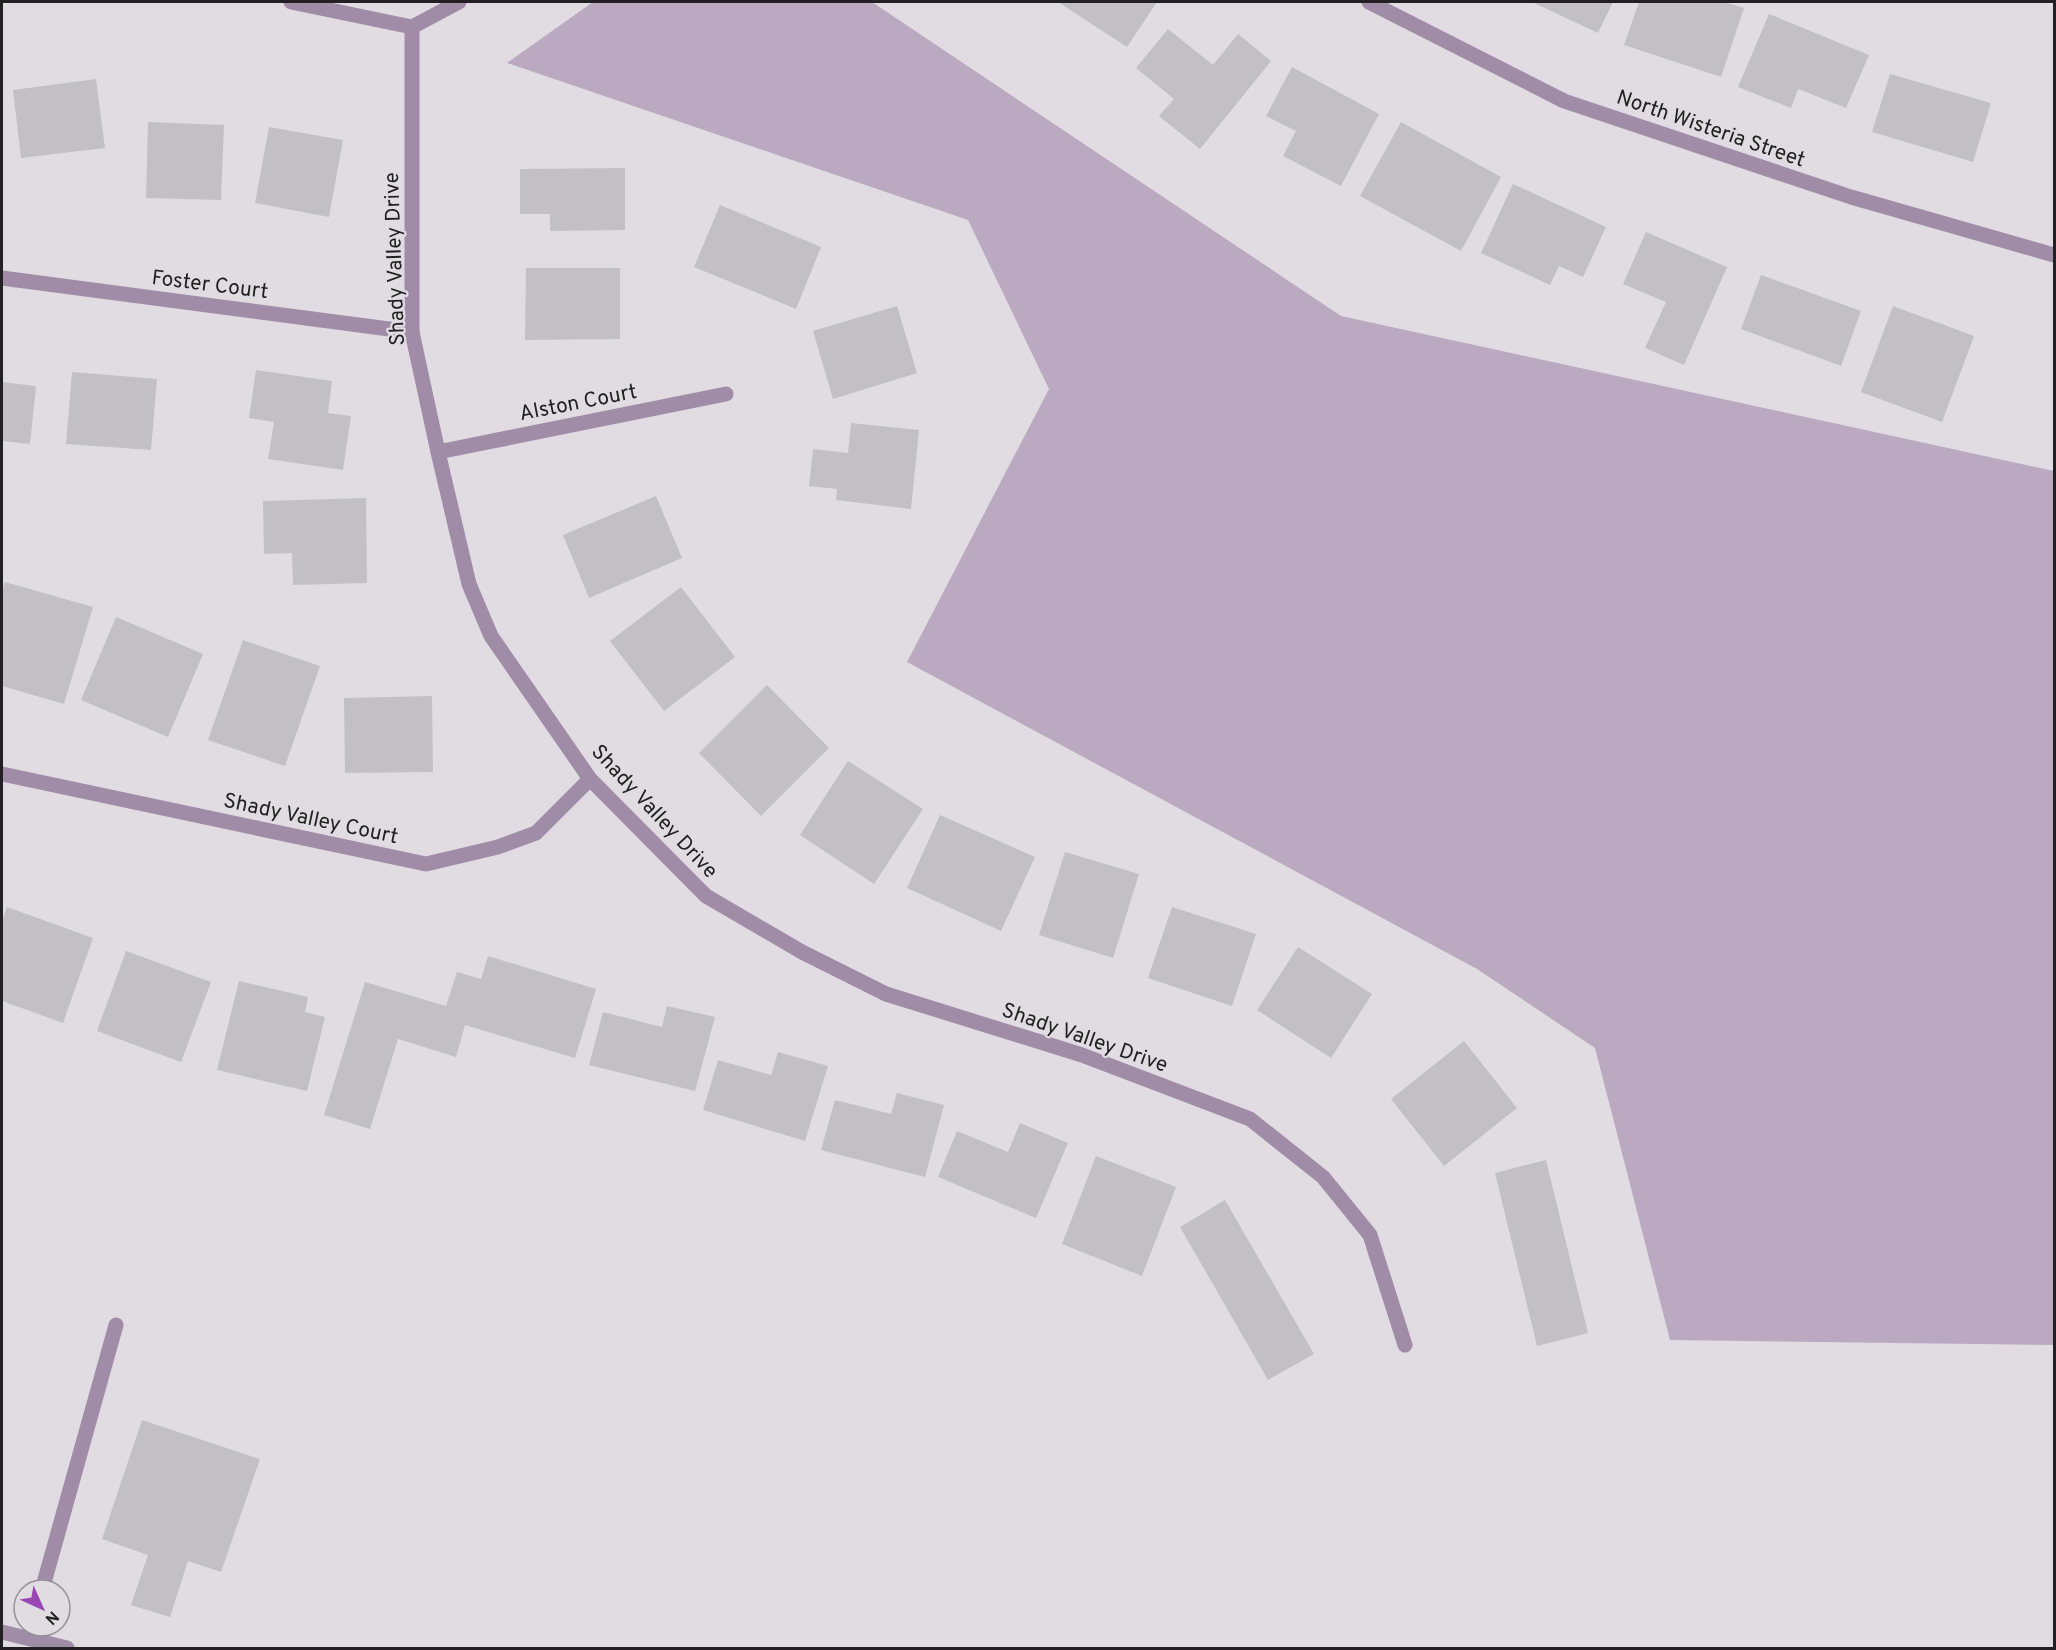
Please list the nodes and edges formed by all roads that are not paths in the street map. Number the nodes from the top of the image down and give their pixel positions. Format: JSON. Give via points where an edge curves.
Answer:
{"nodes":[{"id":1,"x":291,"y":2,"type":"edge"},
{"id":2,"x":459,"y":2,"type":"edge"},
{"id":3,"x":1369,"y":2,"type":"edge"},
{"id":4,"x":412,"y":27,"type":"junction"},
{"id":5,"x":2055,"y":255,"type":"edge"},
{"id":6,"x":2,"y":278,"type":"edge"},
{"id":7,"x":412,"y":332,"type":"junction"},
{"id":8,"x":726,"y":394,"type":"dead end"},
{"id":9,"x":438,"y":452,"type":"junction"},
{"id":10,"x":2,"y":774,"type":"edge"},
{"id":11,"x":590,"y":779,"type":"junction"},
{"id":12,"x":116,"y":1325,"type":"dead end"},
{"id":13,"x":1405,"y":1345,"type":"dead end"},
{"id":14,"x":45,"y":1578,"type":"edge"},
{"id":15,"x":44,"y":1638,"type":"edge"},
{"id":16,"x":67,"y":1648,"type":"edge"}],
"edges":[{"from":1,"to":4,"type":"street"},
{"from":2,"to":4,"type":"street"},
{"from":3,"to":5,"type":"street","name":"North Wisteria Street","via":[[1564,101],[1851,197]]},
{"from":4,"to":7,"type":"street","name":"Shady Valley Drive"},
{"from":6,"to":7,"type":"street","name":"Foster Court"},
{"from":7,"to":9,"type":"street","name":"Shady Valley Drive"},
{"from":8,"to":9,"type":"street","name":"Alston Court"},
{"from":9,"to":11,"type":"street","name":"Shady Valley Drive","via":[[470,584],[491,636]]},
{"from":10,"to":11,"type":"street","name":"Shady Valley Court","via":[[426,864],[498,847],[536,832]]},
{"from":11,"to":13,"type":"street","name":"Shady Valley Drive","via":[[706,896],[802,952],[886,994],[1082,1056],[1250,1119],[1323,1177],[1370,1235]]},
{"from":12,"to":14,"type":"street"},
{"from":15,"to":16,"type":"street"}]}
